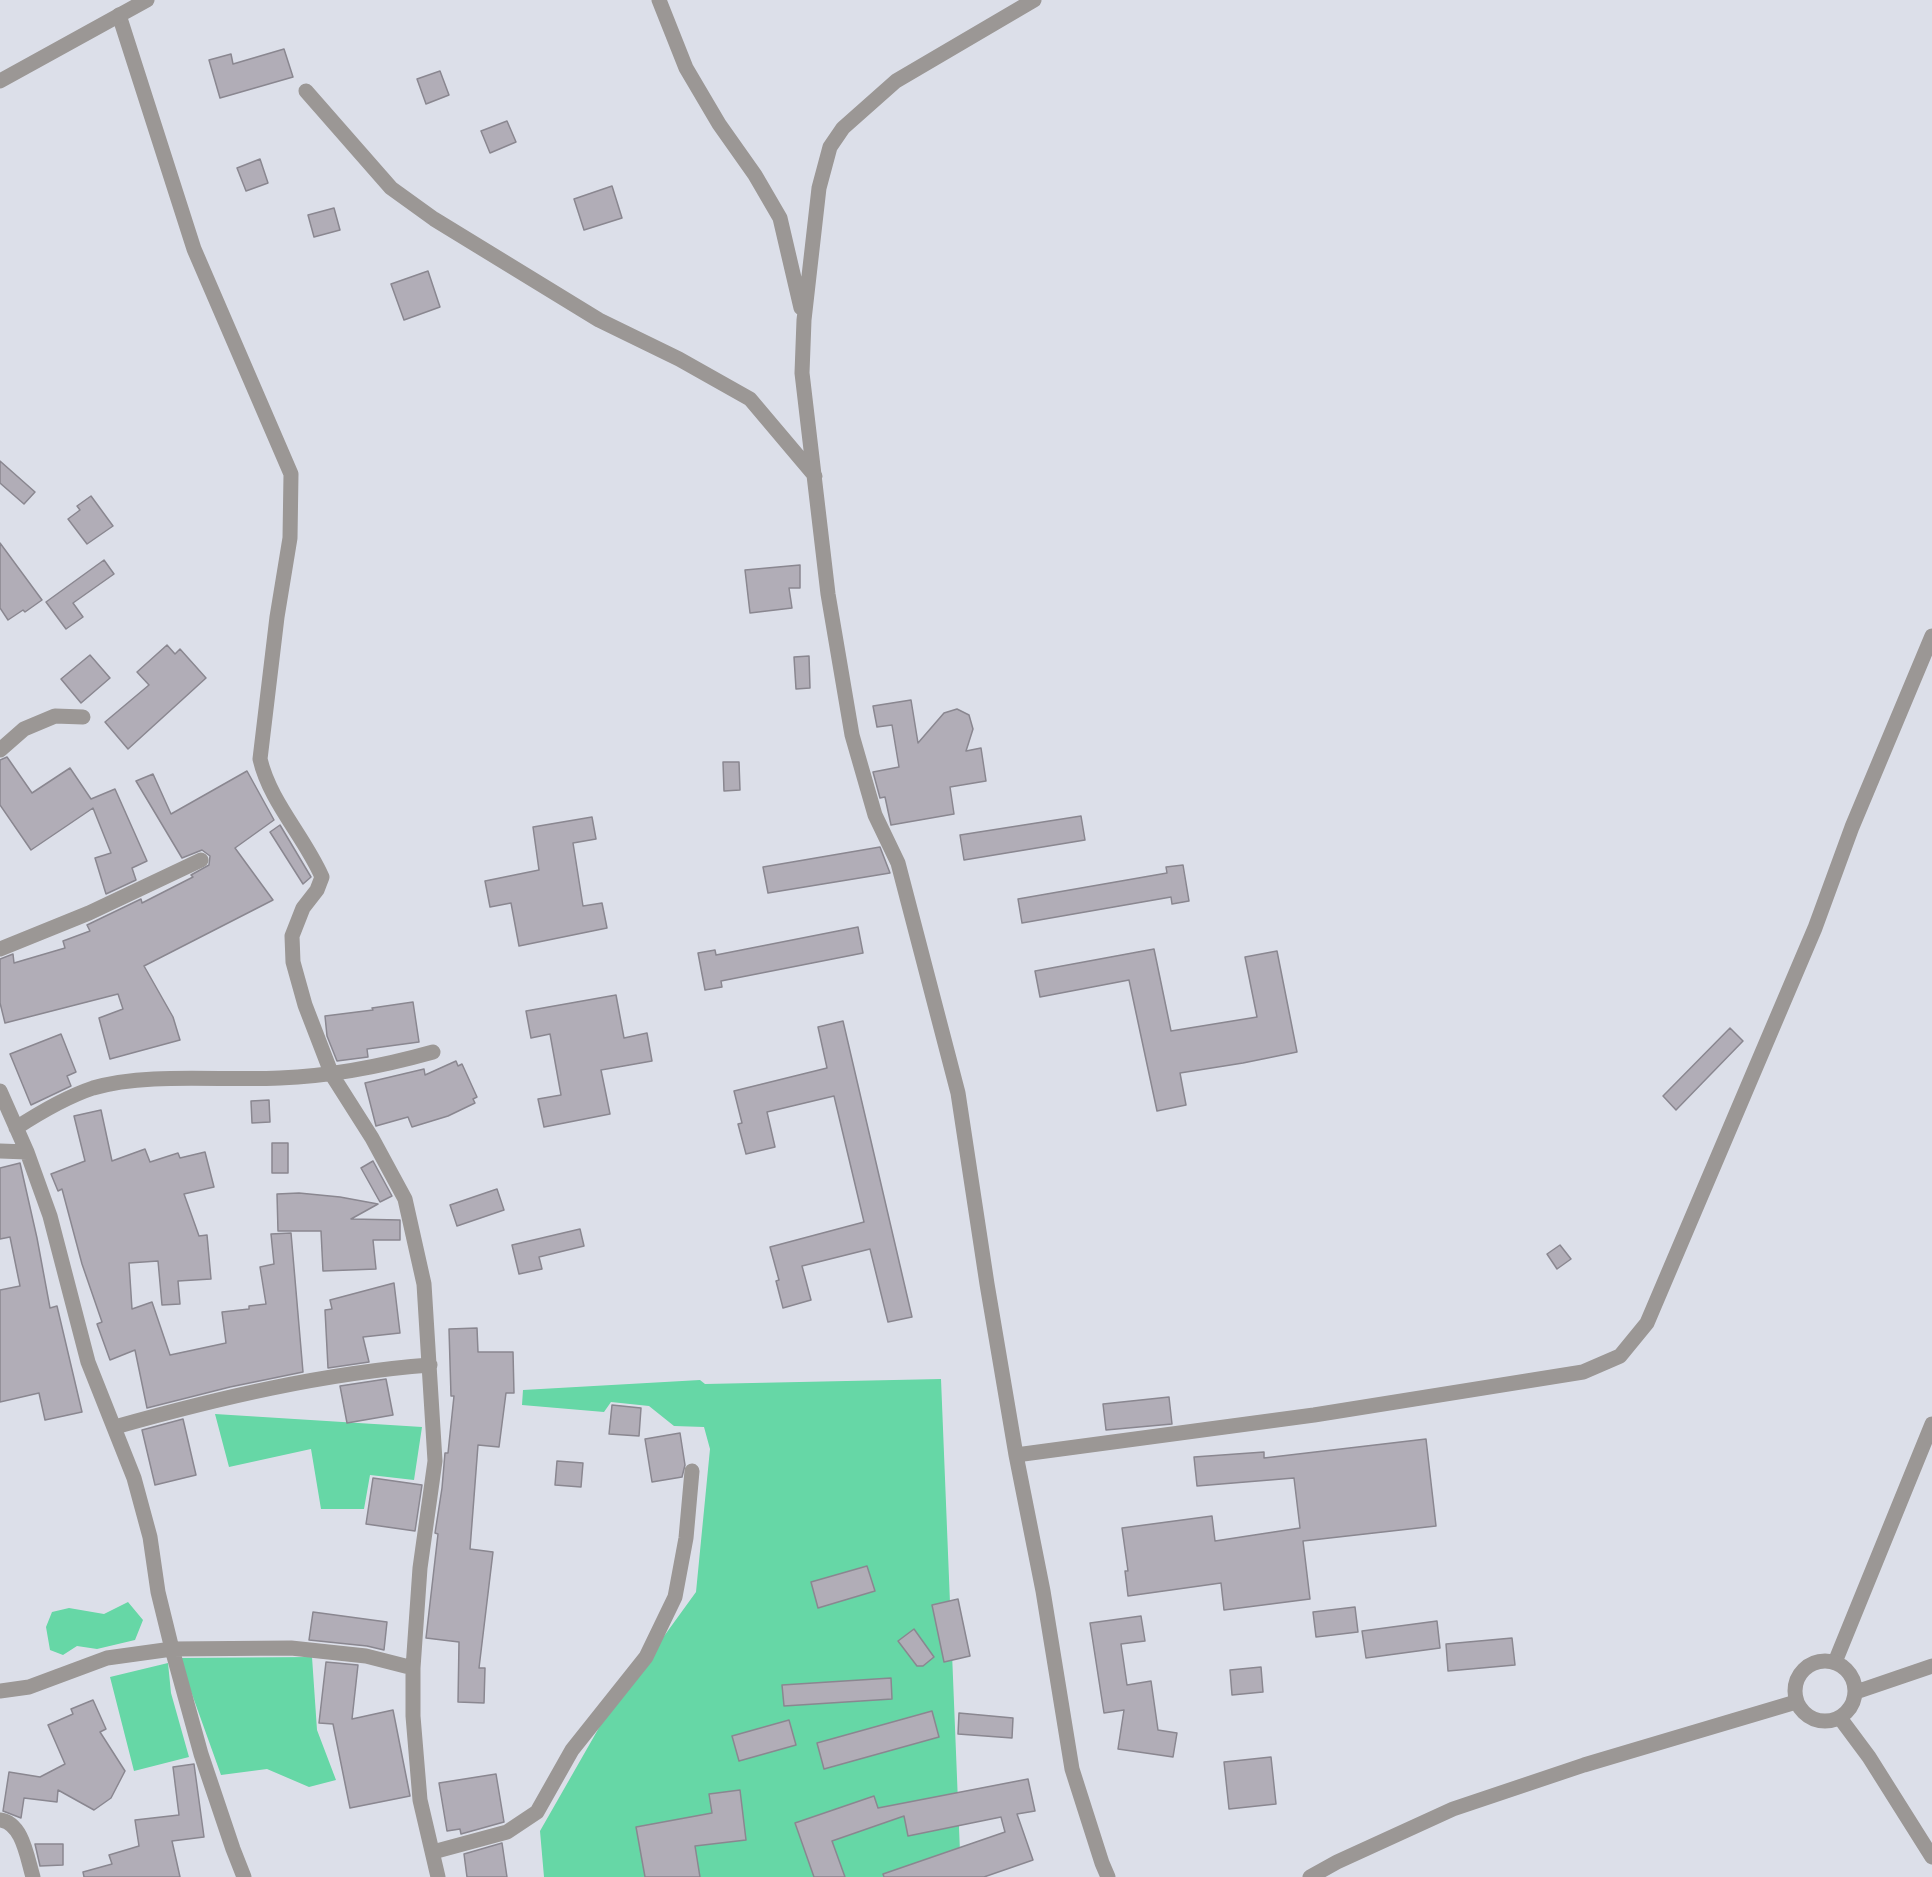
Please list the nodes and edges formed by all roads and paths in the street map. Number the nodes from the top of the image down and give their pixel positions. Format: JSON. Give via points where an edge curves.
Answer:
{"nodes":[{"id":1,"x":147,"y":0,"type":"edge"},
{"id":2,"x":659,"y":0,"type":"edge"},
{"id":3,"x":1034,"y":0,"type":"edge"},
{"id":4,"x":119,"y":15,"type":"junction"},
{"id":5,"x":0,"y":81,"type":"edge"},
{"id":6,"x":306,"y":91,"type":"dead end"},
{"id":7,"x":804,"y":320,"type":"junction"},
{"id":8,"x":815,"y":476,"type":"junction"},
{"id":9,"x":1932,"y":636,"type":"edge"},
{"id":10,"x":83,"y":717,"type":"dead end"},
{"id":11,"x":0,"y":750,"type":"edge"},
{"id":12,"x":201,"y":860,"type":"dead end"},
{"id":13,"x":0,"y":948,"type":"edge"},
{"id":14,"x":433,"y":1052,"type":"dead end"},
{"id":15,"x":332,"y":1075,"type":"junction"},
{"id":16,"x":0,"y":1090,"type":"edge"},
{"id":17,"x":16,"y":1128,"type":"junction"},
{"id":18,"x":0,"y":1151,"type":"edge"},
{"id":19,"x":27,"y":1152,"type":"junction"},
{"id":20,"x":430,"y":1365,"type":"junction"},
{"id":21,"x":1932,"y":1424,"type":"edge"},
{"id":22,"x":115,"y":1426,"type":"junction"},
{"id":23,"x":1016,"y":1455,"type":"junction"},
{"id":24,"x":692,"y":1471,"type":"dead end"},
{"id":25,"x":172,"y":1649,"type":"junction"},
{"id":26,"x":1835,"y":1662,"type":"junction"},
{"id":27,"x":1932,"y":1666,"type":"edge"},
{"id":28,"x":413,"y":1668,"type":"junction"},
{"id":29,"x":0,"y":1691,"type":"edge"},
{"id":30,"x":1856,"y":1692,"type":"junction"},
{"id":31,"x":1796,"y":1702,"type":"junction"},
{"id":32,"x":1840,"y":1718,"type":"junction"},
{"id":33,"x":0,"y":1820,"type":"edge"},
{"id":34,"x":433,"y":1852,"type":"junction"},
{"id":35,"x":1932,"y":1857,"type":"edge"},
{"id":36,"x":33,"y":1877,"type":"edge"},
{"id":37,"x":244,"y":1877,"type":"edge"},
{"id":38,"x":438,"y":1877,"type":"edge"},
{"id":39,"x":1108,"y":1877,"type":"edge"},
{"id":40,"x":1310,"y":1877,"type":"edge"}],
"edges":[{"from":1,"to":4,"type":"street"},
{"from":2,"to":7,"type":"street","via":[[686,68],[780,218]]},
{"from":3,"to":7,"type":"street","via":[[896,81],[843,128],[830,147],[819,188]]},
{"from":4,"to":5,"type":"street"},
{"from":4,"to":15,"type":"street","via":[[194,249],[291,474],[290,538],[260,759],[264,777],[322,877],[292,936],[293,962]]},
{"from":6,"to":8,"type":"street","via":[[391,188],[434,219],[599,320],[750,399]]},
{"from":7,"to":8,"type":"street","via":[[802,373]]},
{"from":8,"to":23,"type":"street","via":[[828,594],[852,735],[875,815],[898,863],[958,1093]]},
{"from":9,"to":23,"type":"street","via":[[1852,827],[1815,928],[1647,1323],[1620,1356],[1571,1374],[1314,1415]]},
{"from":10,"to":11,"type":"street","via":[[55,716],[24,729]]},
{"from":12,"to":13,"type":"street","via":[[89,913]]},
{"from":14,"to":15,"type":"street"},
{"from":15,"to":17,"type":"street","via":[[129,1080],[92,1089]]},
{"from":15,"to":20,"type":"street","via":[[405,1199],[424,1284]]},
{"from":16,"to":17,"type":"street"},
{"from":17,"to":19,"type":"street"},
{"from":18,"to":19,"type":"street"},
{"from":19,"to":22,"type":"street","via":[[50,1216],[88,1362]]},
{"from":20,"to":22,"type":"street","via":[[381,1369],[298,1384],[193,1405]]},
{"from":20,"to":28,"type":"street","via":[[435,1461],[420,1568]]},
{"from":21,"to":26,"type":"street"},
{"from":22,"to":25,"type":"street","via":[[150,1537]]},
{"from":23,"to":39,"type":"street","via":[[1044,1591],[1072,1769]]},
{"from":24,"to":34,"type":"street","via":[[686,1538],[675,1597],[646,1657],[572,1750],[537,1812],[507,1832]]},
{"from":25,"to":28,"type":"street","via":[[291,1648],[366,1656]]},
{"from":25,"to":29,"type":"street","via":[[107,1658],[29,1687]]},
{"from":25,"to":37,"type":"street","via":[[201,1754]]},
{"from":26,"to":30,"type":"street","via":[[1851,1673]]},
{"from":26,"to":31,"type":"street","via":[[1818,1661],[1802,1670],[1794,1685]]},
{"from":27,"to":30,"type":"street"},
{"from":28,"to":34,"type":"street","via":[[420,1800]]},
{"from":30,"to":32,"type":"street","via":[[1851,1708]]},
{"from":31,"to":32,"type":"street","via":[[1814,1720]]},
{"from":31,"to":40,"type":"street","via":[[1453,1809]]},
{"from":32,"to":35,"type":"street","via":[[1869,1756]]},
{"from":33,"to":36,"type":"street","via":[[18,1830]]},
{"from":34,"to":38,"type":"street"}]}
